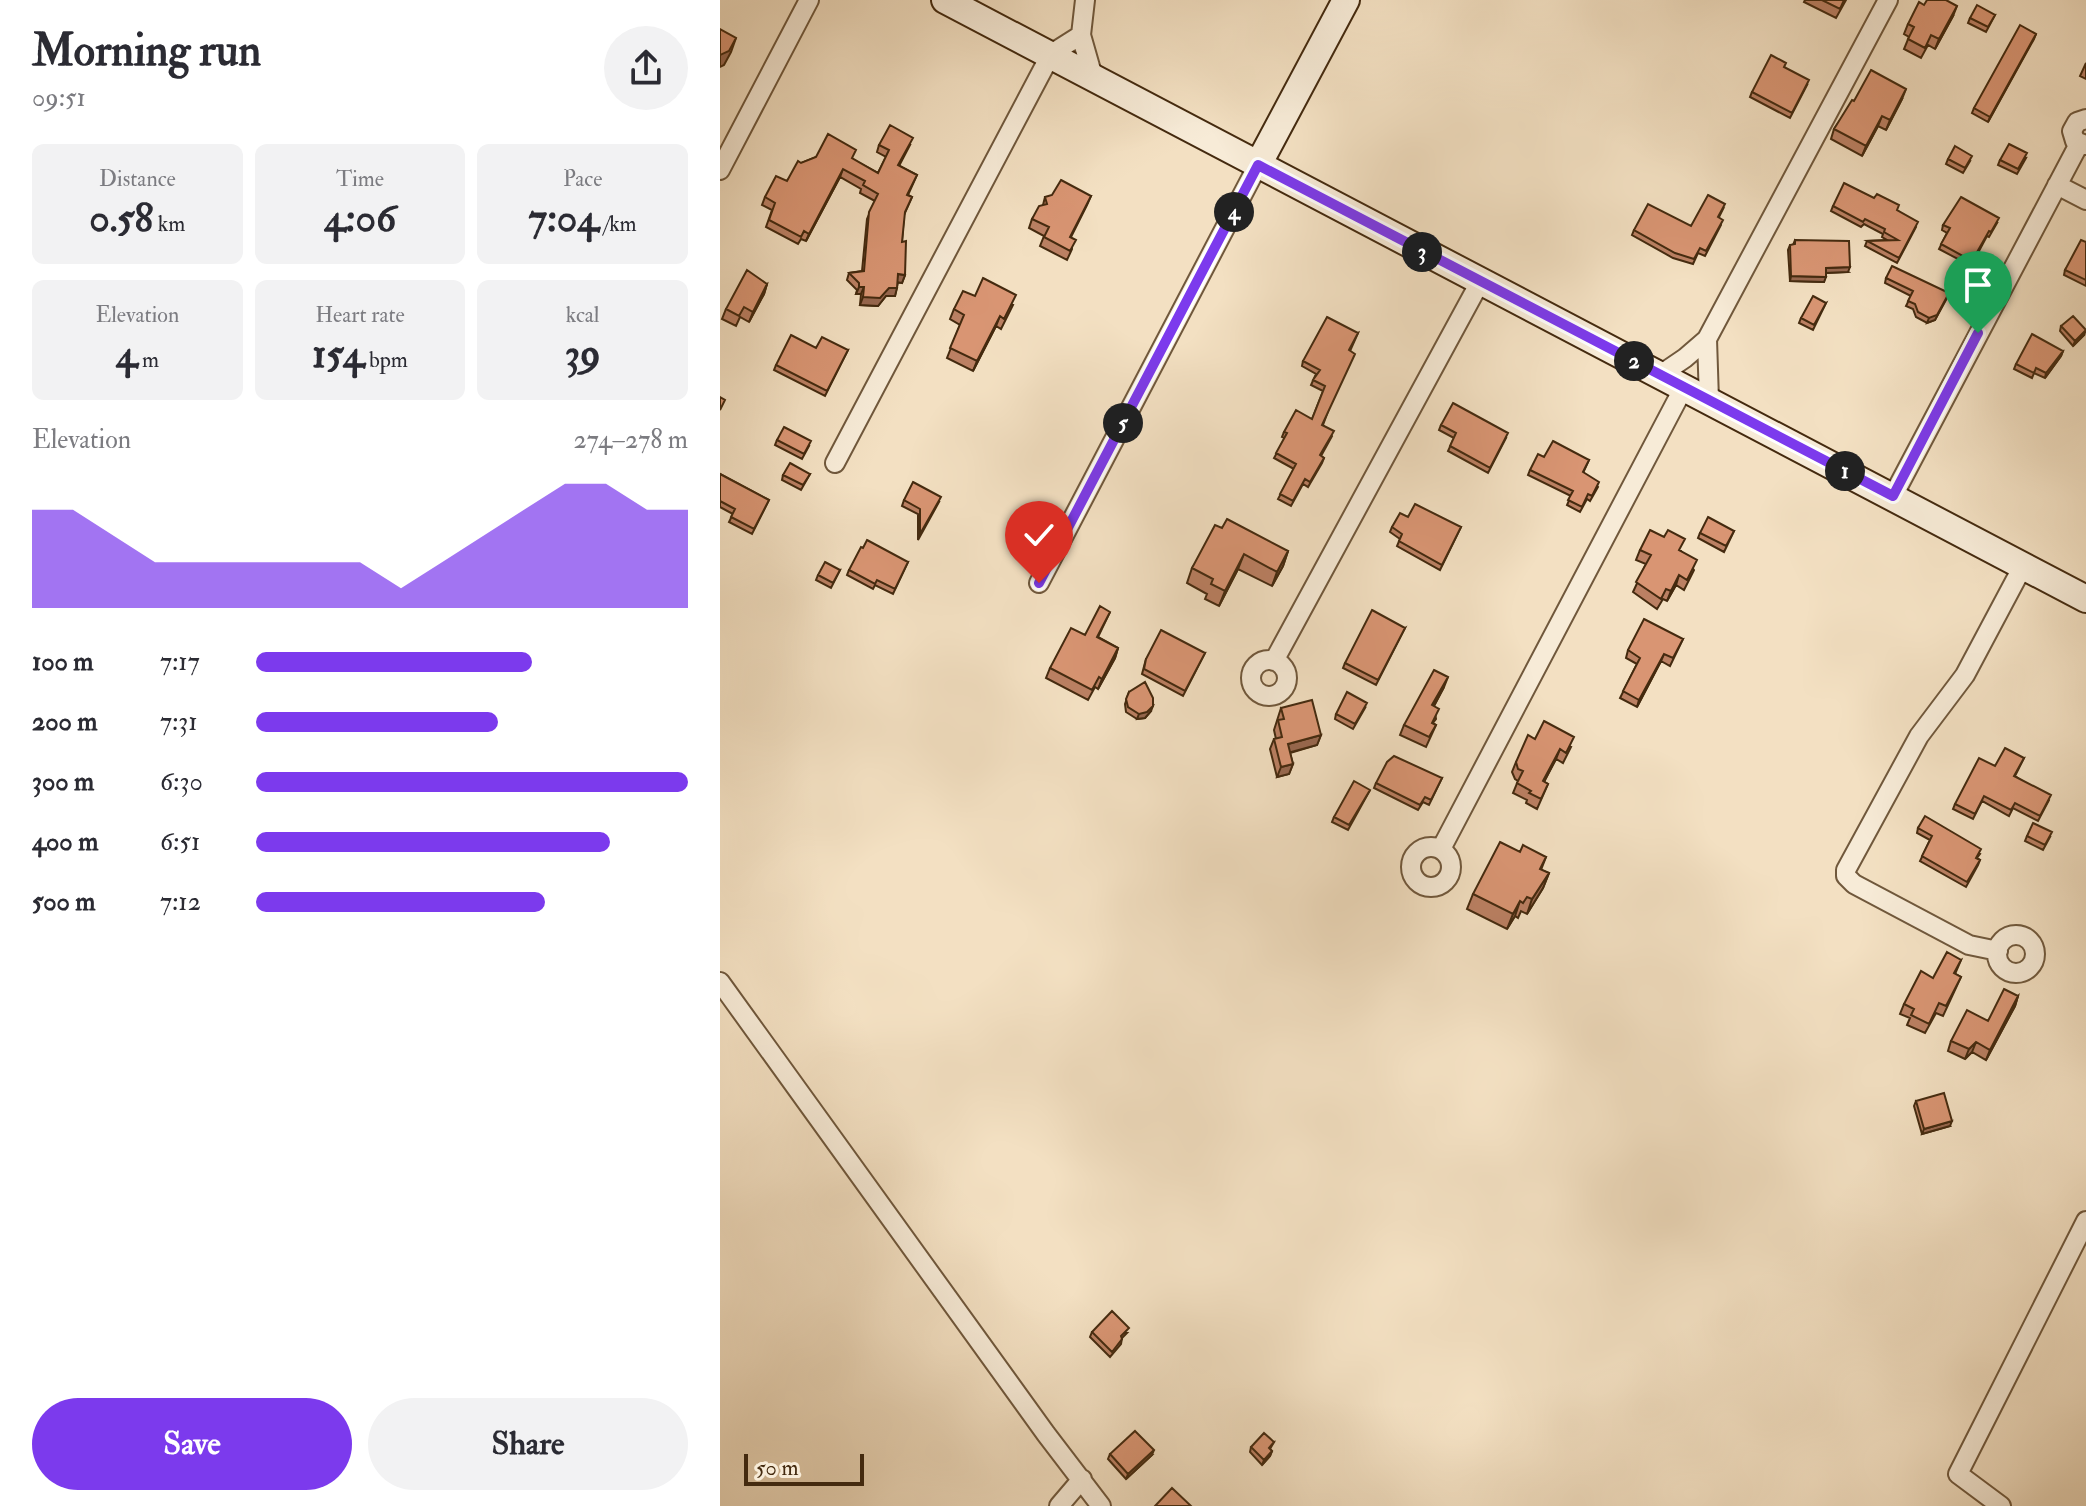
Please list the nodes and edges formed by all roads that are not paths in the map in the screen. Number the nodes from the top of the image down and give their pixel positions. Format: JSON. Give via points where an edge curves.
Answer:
{"nodes":[{"id":1,"x":809,"y":0,"type":"edge"},
{"id":2,"x":945,"y":0,"type":"edge"},
{"id":3,"x":1085,"y":0,"type":"edge"},
{"id":4,"x":1346,"y":0,"type":"edge"},
{"id":5,"x":1888,"y":0,"type":"edge"},
{"id":6,"x":1081,"y":35,"type":"junction"},
{"id":7,"x":1051,"y":54,"type":"junction"},
{"id":8,"x":1093,"y":77,"type":"junction"},
{"id":9,"x":2086,"y":119,"type":"edge"},
{"id":10,"x":2082,"y":145,"type":"edge"},
{"id":11,"x":1258,"y":165,"type":"junction"},
{"id":12,"x":720,"y":170,"type":"edge"},
{"id":13,"x":2057,"y":185,"type":"junction"},
{"id":14,"x":2086,"y":200,"type":"edge"},
{"id":15,"x":1480,"y":282,"type":"junction"},
{"id":16,"x":1707,"y":339,"type":"junction"},
{"id":17,"x":1660,"y":375,"type":"junction"},
{"id":18,"x":1684,"y":387,"type":"junction"},
{"id":19,"x":1709,"y":400,"type":"junction"},
{"id":20,"x":835,"y":463,"type":"dead end"},
{"id":21,"x":1893,"y":496,"type":"junction"},
{"id":22,"x":2023,"y":566,"type":"junction"},
{"id":23,"x":1039,"y":583,"type":"dead end"},
{"id":24,"x":2086,"y":599,"type":"edge"},
{"id":25,"x":1274,"y":661,"type":"dead end"},
{"id":26,"x":1441,"y":849,"type":"dead end"},
{"id":27,"x":1998,"y":951,"type":"dead end"},
{"id":28,"x":720,"y":982,"type":"edge"},
{"id":29,"x":2086,"y":1221,"type":"edge"},
{"id":30,"x":1082,"y":1479,"type":"junction"},
{"id":31,"x":1059,"y":1506,"type":"edge"},
{"id":32,"x":1101,"y":1506,"type":"edge"},
{"id":33,"x":2001,"y":1506,"type":"edge"}],
"edges":[{"from":1,"to":12,"type":"street"},
{"from":2,"to":7,"type":"street"},
{"from":3,"to":6,"type":"street"},
{"from":4,"to":11,"type":"street"},
{"from":5,"to":16,"type":"street"},
{"from":6,"to":7,"type":"street"},
{"from":6,"to":8,"type":"street"},
{"from":7,"to":8,"type":"street"},
{"from":7,"to":20,"type":"street"},
{"from":8,"to":11,"type":"street"},
{"from":9,"to":10,"type":"street","via":[[2072,131]]},
{"from":10,"to":13,"type":"street"},
{"from":11,"to":15,"type":"street"},
{"from":11,"to":23,"type":"street"},
{"from":13,"to":14,"type":"street"},
{"from":13,"to":21,"type":"street"},
{"from":15,"to":17,"type":"street"},
{"from":15,"to":25,"type":"street"},
{"from":16,"to":17,"type":"street"},
{"from":16,"to":19,"type":"street"},
{"from":17,"to":18,"type":"street"},
{"from":18,"to":19,"type":"street"},
{"from":18,"to":26,"type":"street"},
{"from":19,"to":21,"type":"street"},
{"from":21,"to":22,"type":"street"},
{"from":22,"to":24,"type":"street"},
{"from":22,"to":27,"type":"street","via":[[1965,675],[1919,736],[1846,870],[1854,884],[1969,945]]},
{"from":28,"to":30,"type":"street"},
{"from":29,"to":33,"type":"street","via":[[1958,1474]]},
{"from":30,"to":31,"type":"street"},
{"from":30,"to":32,"type":"street"}]}
